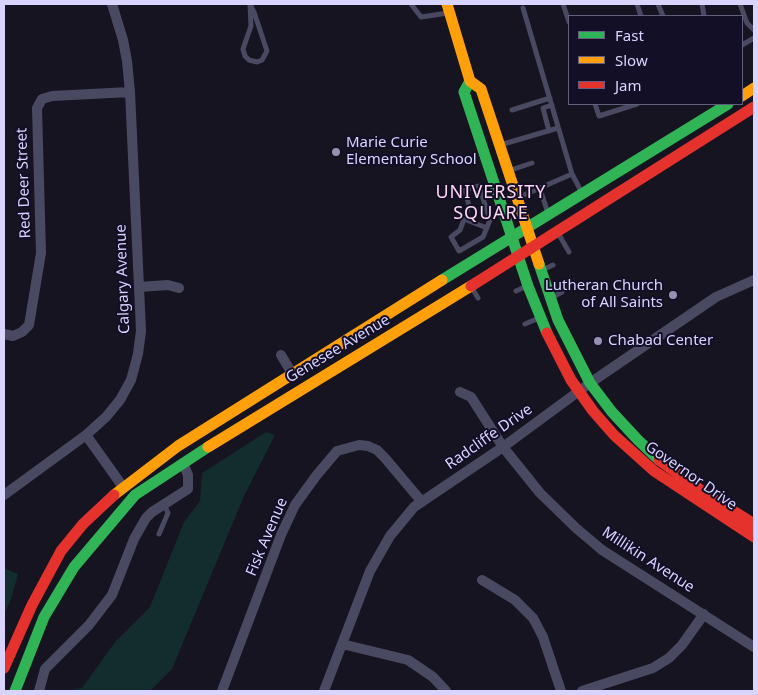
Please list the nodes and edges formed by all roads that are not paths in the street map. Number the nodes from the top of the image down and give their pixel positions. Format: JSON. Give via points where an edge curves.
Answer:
{"nodes":[{"id":1,"x":112,"y":4,"type":"edge"},
{"id":2,"x":250,"y":4,"type":"edge"},
{"id":3,"x":411,"y":4,"type":"edge"},
{"id":4,"x":563,"y":4,"type":"edge"},
{"id":5,"x":740,"y":4,"type":"edge"},
{"id":6,"x":448,"y":8,"type":"edge"},
{"id":7,"x":523,"y":8,"type":"dead end"},
{"id":8,"x":568,"y":19,"type":"edge"},
{"id":9,"x":754,"y":30,"type":"edge"},
{"id":10,"x":754,"y":38,"type":"edge"},
{"id":11,"x":743,"y":44,"type":"edge"},
{"id":12,"x":470,"y":81,"type":"junction"},
{"id":13,"x":754,"y":88,"type":"edge"},
{"id":14,"x":130,"y":92,"type":"junction"},
{"id":15,"x":743,"y":95,"type":"edge"},
{"id":16,"x":550,"y":98,"type":"junction"},
{"id":17,"x":552,"y":105,"type":"junction"},
{"id":18,"x":595,"y":105,"type":"edge"},
{"id":19,"x":634,"y":105,"type":"edge"},
{"id":20,"x":726,"y":105,"type":"edge"},
{"id":21,"x":754,"y":107,"type":"edge"},
{"id":22,"x":512,"y":110,"type":"dead end"},
{"id":23,"x":558,"y":128,"type":"junction"},
{"id":24,"x":549,"y":131,"type":"junction"},
{"id":25,"x":500,"y":146,"type":"junction"},
{"id":26,"x":532,"y":163,"type":"dead end"},
{"id":27,"x":508,"y":171,"type":"junction"},
{"id":28,"x":572,"y":174,"type":"junction"},
{"id":29,"x":494,"y":181,"type":"junction"},
{"id":30,"x":480,"y":186,"type":"junction"},
{"id":31,"x":540,"y":189,"type":"junction"},
{"id":32,"x":583,"y":194,"type":"junction"},
{"id":33,"x":517,"y":198,"type":"junction"},
{"id":34,"x":505,"y":215,"type":"junction"},
{"id":35,"x":548,"y":216,"type":"junction"},
{"id":36,"x":464,"y":218,"type":"junction"},
{"id":37,"x":490,"y":220,"type":"junction"},
{"id":38,"x":487,"y":228,"type":"junction"},
{"id":39,"x":527,"y":229,"type":"junction"},
{"id":40,"x":557,"y":231,"type":"junction"},
{"id":41,"x":484,"y":237,"type":"junction"},
{"id":42,"x":513,"y":237,"type":"junction"},
{"id":43,"x":533,"y":247,"type":"junction"},
{"id":44,"x":490,"y":250,"type":"junction"},
{"id":45,"x":459,"y":251,"type":"junction"},
{"id":46,"x":569,"y":252,"type":"dead end"},
{"id":47,"x":519,"y":256,"type":"junction"},
{"id":48,"x":467,"y":264,"type":"junction"},
{"id":49,"x":553,"y":265,"type":"dead end"},
{"id":50,"x":541,"y":271,"type":"junction"},
{"id":51,"x":754,"y":280,"type":"edge"},
{"id":52,"x":470,"y":286,"type":"junction"},
{"id":53,"x":528,"y":286,"type":"junction"},
{"id":54,"x":139,"y":287,"type":"junction"},
{"id":55,"x":180,"y":288,"type":"dead end"},
{"id":56,"x":516,"y":291,"type":"dead end"},
{"id":57,"x":562,"y":292,"type":"dead end"},
{"id":58,"x":478,"y":298,"type":"dead end"},
{"id":59,"x":550,"y":298,"type":"junction"},
{"id":60,"x":539,"y":318,"type":"junction"},
{"id":61,"x":525,"y":324,"type":"dead end"},
{"id":62,"x":4,"y":334,"type":"edge"},
{"id":63,"x":281,"y":355,"type":"dead end"},
{"id":64,"x":293,"y":375,"type":"junction"},
{"id":65,"x":590,"y":383,"type":"junction"},
{"id":66,"x":579,"y":391,"type":"junction"},
{"id":67,"x":460,"y":392,"type":"dead end"},
{"id":68,"x":86,"y":435,"type":"junction"},
{"id":69,"x":503,"y":447,"type":"junction"},
{"id":70,"x":183,"y":463,"type":"junction"},
{"id":71,"x":123,"y":487,"type":"junction"},
{"id":72,"x":4,"y":495,"type":"edge"},
{"id":73,"x":422,"y":502,"type":"junction"},
{"id":74,"x":164,"y":504,"type":"junction"},
{"id":75,"x":754,"y":524,"type":"edge"},
{"id":76,"x":160,"y":534,"type":"dead end"},
{"id":77,"x":754,"y":537,"type":"edge"},
{"id":78,"x":482,"y":580,"type":"dead end"},
{"id":79,"x":32,"y":605,"type":"junction"},
{"id":80,"x":704,"y":614,"type":"junction"},
{"id":81,"x":342,"y":644,"type":"junction"},
{"id":82,"x":754,"y":647,"type":"edge"},
{"id":83,"x":4,"y":668,"type":"edge"},
{"id":84,"x":5,"y":691,"type":"edge"},
{"id":85,"x":15,"y":691,"type":"edge"},
{"id":86,"x":39,"y":691,"type":"edge"},
{"id":87,"x":222,"y":691,"type":"edge"},
{"id":88,"x":324,"y":691,"type":"edge"},
{"id":89,"x":446,"y":691,"type":"edge"},
{"id":90,"x":561,"y":691,"type":"edge"},
{"id":91,"x":582,"y":691,"type":"edge"}],
"edges":[{"from":1,"to":14,"type":"street","name":"Calgary Avenue","via":[[124,40]]},
{"from":2,"to":2,"type":"lane","via":[[251,26],[243,52],[248,60],[257,62],[262,60],[266,51]]},
{"from":3,"to":6,"type":"lane","via":[[421,17]]},
{"from":4,"to":8,"type":"lane"},
{"from":5,"to":9,"type":"lane","via":[[747,23]]},
{"from":6,"to":12,"type":"main road","name":"Governor Drive"},
{"from":7,"to":16,"type":"lane"},
{"from":10,"to":11,"type":"lane"},
{"from":12,"to":25,"type":"main road","name":"Governor Drive","via":[[481,90]]},
{"from":12,"to":29,"type":"main road","name":"Governor Drive","via":[[464,92]]},
{"from":13,"to":15,"type":"main road"},
{"from":14,"to":54,"type":"street","name":"Calgary Avenue"},
{"from":14,"to":62,"type":"street","name":"Red Deer Street","via":[[52,96],[42,99],[37,108],[41,253],[29,325],[14,336]]},
{"from":16,"to":17,"type":"lane"},
{"from":16,"to":22,"type":"lane"},
{"from":17,"to":23,"type":"lane"},
{"from":17,"to":24,"type":"lane","via":[[543,108]]},
{"from":18,"to":19,"type":"lane","via":[[599,116]]},
{"from":20,"to":32,"type":"main road","name":"Genesee Avenue"},
{"from":21,"to":40,"type":"main road","name":"Genesee Avenue"},
{"from":23,"to":24,"type":"lane"},
{"from":23,"to":28,"type":"lane"},
{"from":24,"to":25,"type":"lane"},
{"from":25,"to":27,"type":"main road","name":"Governor Drive"},
{"from":26,"to":27,"type":"lane"},
{"from":27,"to":33,"type":"main road","name":"Governor Drive"},
{"from":28,"to":31,"type":"lane"},
{"from":28,"to":32,"type":"lane"},
{"from":29,"to":30,"type":"lane"},
{"from":29,"to":34,"type":"main road","name":"Governor Drive"},
{"from":30,"to":36,"type":"lane","via":[[465,190],[469,206]]},
{"from":30,"to":37,"type":"lane"},
{"from":31,"to":33,"type":"lane"},
{"from":31,"to":35,"type":"lane"},
{"from":32,"to":35,"type":"main road","name":"Genesee Avenue"},
{"from":33,"to":39,"type":"main road","name":"Governor Drive"},
{"from":34,"to":37,"type":"lane"},
{"from":34,"to":42,"type":"main road","name":"Governor Drive"},
{"from":35,"to":39,"type":"main road","name":"Genesee Avenue"},
{"from":36,"to":38,"type":"lane"},
{"from":36,"to":45,"type":"lane","via":[[460,230],[451,237]]},
{"from":37,"to":38,"type":"lane"},
{"from":38,"to":41,"type":"lane"},
{"from":39,"to":42,"type":"main road","name":"Genesee Avenue"},
{"from":39,"to":43,"type":"main road","name":"Governor Drive"},
{"from":40,"to":43,"type":"main road","name":"Genesee Avenue"},
{"from":40,"to":46,"type":"lane"},
{"from":41,"to":44,"type":"lane"},
{"from":41,"to":45,"type":"lane"},
{"from":42,"to":44,"type":"main road","name":"Genesee Avenue"},
{"from":42,"to":47,"type":"main road","name":"Governor Drive"},
{"from":43,"to":47,"type":"main road","name":"Genesee Avenue"},
{"from":43,"to":50,"type":"main road","name":"Governor Drive"},
{"from":44,"to":48,"type":"main road","name":"Genesee Avenue"},
{"from":45,"to":48,"type":"lane"},
{"from":47,"to":52,"type":"main road","name":"Genesee Avenue"},
{"from":47,"to":53,"type":"main road","name":"Governor Drive"},
{"from":48,"to":64,"type":"main road","name":"Genesee Avenue"},
{"from":49,"to":50,"type":"lane"},
{"from":50,"to":59,"type":"main road","name":"Governor Drive"},
{"from":51,"to":65,"type":"street","name":"Radcliffe Drive","via":[[716,297]]},
{"from":52,"to":58,"type":"lane"},
{"from":52,"to":70,"type":"main road","name":"Genesee Avenue"},
{"from":53,"to":56,"type":"lane"},
{"from":53,"to":60,"type":"main road","name":"Governor Drive"},
{"from":54,"to":55,"type":"street","via":[[168,285]]},
{"from":54,"to":68,"type":"street","name":"Calgary Avenue","via":[[141,331],[131,380],[120,400]]},
{"from":57,"to":59,"type":"lane"},
{"from":59,"to":65,"type":"main road","name":"Governor Drive"},
{"from":60,"to":61,"type":"lane"},
{"from":60,"to":66,"type":"main road","name":"Governor Drive"},
{"from":63,"to":64,"type":"street"},
{"from":64,"to":71,"type":"main road","name":"Genesee Avenue","via":[[178,446]]},
{"from":65,"to":66,"type":"street","name":"Radcliffe Drive"},
{"from":65,"to":75,"type":"main road","name":"Governor Drive","via":[[612,412],[664,464]]},
{"from":66,"to":69,"type":"street","name":"Radcliffe Drive"},
{"from":66,"to":77,"type":"main road","name":"Governor Drive","via":[[614,435],[654,471]]},
{"from":67,"to":69,"type":"street","name":"Millikin Avenue","via":[[471,397]]},
{"from":68,"to":71,"type":"street"},
{"from":68,"to":72,"type":"street","name":"Calgary Avenue"},
{"from":69,"to":73,"type":"street","name":"Radcliffe Drive"},
{"from":69,"to":80,"type":"street","name":"Millikin Avenue","via":[[540,493],[602,550]]},
{"from":70,"to":74,"type":"street","via":[[188,475],[188,489]]},
{"from":70,"to":85,"type":"main road","name":"Genesee Avenue","via":[[135,496],[74,567],[44,617]]},
{"from":71,"to":79,"type":"main road","name":"Genesee Avenue","via":[[83,524],[61,551]]},
{"from":73,"to":81,"type":"street","name":"Radcliffe Drive","via":[[379,552]]},
{"from":73,"to":87,"type":"street","name":"Fisk Avenue","via":[[376,450],[359,445],[337,452],[295,505]]},
{"from":74,"to":76,"type":"lane","via":[[168,513]]},
{"from":74,"to":86,"type":"street","via":[[146,518],[112,595],[89,625],[45,669]]},
{"from":78,"to":90,"type":"street","via":[[515,600],[533,618]]},
{"from":79,"to":83,"type":"main road","name":"Genesee Avenue"},
{"from":79,"to":84,"type":"main road","via":[[31,619]]},
{"from":80,"to":82,"type":"street","name":"Millikin Avenue"},
{"from":80,"to":91,"type":"street","via":[[682,645],[654,668]]},
{"from":81,"to":88,"type":"street","name":"Radcliffe Drive"},
{"from":81,"to":89,"type":"street","via":[[408,660],[433,677]]}]}
